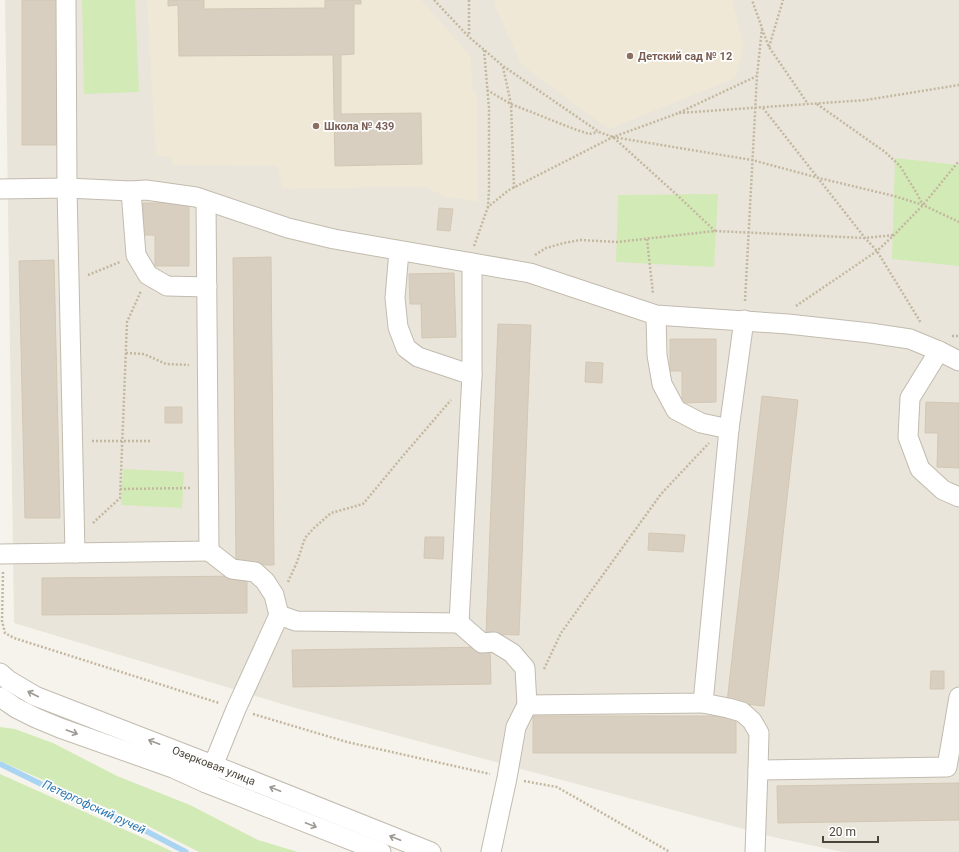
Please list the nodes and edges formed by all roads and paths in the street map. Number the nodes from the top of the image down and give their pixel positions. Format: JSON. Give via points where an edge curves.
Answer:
{"nodes":[{"id":1,"x":66,"y":0,"type":"edge"},
{"id":2,"x":434,"y":0,"type":"edge"},
{"id":3,"x":468,"y":0,"type":"edge"},
{"id":4,"x":752,"y":0,"type":"edge"},
{"id":5,"x":783,"y":0,"type":"edge"},
{"id":6,"x":762,"y":28,"type":"junction"},
{"id":7,"x":469,"y":37,"type":"junction"},
{"id":8,"x":769,"y":47,"type":"junction"},
{"id":9,"x":484,"y":50,"type":"junction"},
{"id":10,"x":503,"y":66,"type":"junction"},
{"id":11,"x":757,"y":76,"type":"junction"},
{"id":12,"x":959,"y":85,"type":"edge"},
{"id":13,"x":488,"y":90,"type":"junction"},
{"id":14,"x":511,"y":104,"type":"junction"},
{"id":15,"x":808,"y":104,"type":"junction"},
{"id":16,"x":817,"y":104,"type":"junction"},
{"id":17,"x":756,"y":108,"type":"junction"},
{"id":18,"x":763,"y":108,"type":"junction"},
{"id":19,"x":676,"y":114,"type":"junction"},
{"id":20,"x":599,"y":132,"type":"junction"},
{"id":21,"x":613,"y":137,"type":"junction"},
{"id":22,"x":752,"y":160,"type":"junction"},
{"id":23,"x":959,"y":161,"type":"edge"},
{"id":24,"x":819,"y":178,"type":"junction"},
{"id":25,"x":67,"y":188,"type":"junction"},
{"id":26,"x":514,"y":188,"type":"junction"},
{"id":27,"x":0,"y":189,"type":"edge"},
{"id":28,"x":131,"y":191,"type":"junction"},
{"id":29,"x":206,"y":201,"type":"junction"},
{"id":30,"x":922,"y":205,"type":"junction"},
{"id":31,"x":488,"y":207,"type":"junction"},
{"id":32,"x":959,"y":222,"type":"edge"},
{"id":33,"x":715,"y":231,"type":"junction"},
{"id":34,"x":749,"y":233,"type":"junction"},
{"id":35,"x":894,"y":235,"type":"junction"},
{"id":36,"x":866,"y":238,"type":"junction"},
{"id":37,"x":647,"y":239,"type":"junction"},
{"id":38,"x":399,"y":251,"type":"junction"},
{"id":39,"x":877,"y":251,"type":"junction"},
{"id":40,"x":136,"y":255,"type":"junction"},
{"id":41,"x":530,"y":259,"type":"dead end"},
{"id":42,"x":472,"y":263,"type":"junction"},
{"id":43,"x":148,"y":275,"type":"junction"},
{"id":44,"x":69,"y":284,"type":"junction"},
{"id":45,"x":207,"y":287,"type":"junction"},
{"id":46,"x":653,"y":294,"type":"dead end"},
{"id":47,"x":656,"y":315,"type":"junction"},
{"id":48,"x":744,"y":320,"type":"junction"},
{"id":49,"x":773,"y":322,"type":"junction"},
{"id":50,"x":938,"y":350,"type":"junction"},
{"id":51,"x":126,"y":353,"type":"junction"},
{"id":52,"x":959,"y":361,"type":"edge"},
{"id":53,"x":208,"y":366,"type":"junction"},
{"id":54,"x":472,"y":375,"type":"junction"},
{"id":55,"x":453,"y":397,"type":"dead end"},
{"id":56,"x":729,"y":429,"type":"junction"},
{"id":57,"x":73,"y":441,"type":"junction"},
{"id":58,"x":122,"y":441,"type":"junction"},
{"id":59,"x":151,"y":441,"type":"dead end"},
{"id":60,"x":209,"y":488,"type":"junction"},
{"id":61,"x":120,"y":489,"type":"junction"},
{"id":62,"x":959,"y":497,"type":"edge"},
{"id":63,"x":75,"y":546,"type":"junction"},
{"id":64,"x":209,"y":551,"type":"junction"},
{"id":65,"x":1,"y":554,"type":"edge"},
{"id":66,"x":287,"y":586,"type":"dead end"},
{"id":67,"x":279,"y":615,"type":"junction"},
{"id":68,"x":459,"y":623,"type":"junction"},
{"id":69,"x":544,"y":669,"type":"dead end"},
{"id":70,"x":0,"y":673,"type":"edge"},
{"id":71,"x":0,"y":697,"type":"edge"},
{"id":72,"x":959,"y":697,"type":"edge"},
{"id":73,"x":703,"y":703,"type":"junction"},
{"id":74,"x":527,"y":705,"type":"junction"},
{"id":75,"x":236,"y":709,"type":"junction"},
{"id":76,"x":213,"y":765,"type":"junction"},
{"id":77,"x":758,"y":770,"type":"junction"},
{"id":78,"x":494,"y":775,"type":"dead end"},
{"id":79,"x":520,"y":780,"type":"dead end"},
{"id":80,"x":206,"y":783,"type":"junction"},
{"id":81,"x":381,"y":852,"type":"edge"},
{"id":82,"x":432,"y":852,"type":"edge"},
{"id":83,"x":490,"y":852,"type":"edge"},
{"id":84,"x":670,"y":852,"type":"edge"},
{"id":85,"x":755,"y":852,"type":"edge"}],
"edges":[{"from":1,"to":25,"type":"street"},
{"from":2,"to":7,"type":"path"},
{"from":3,"to":7,"type":"path"},
{"from":4,"to":6,"type":"path"},
{"from":5,"to":8,"type":"path"},
{"from":6,"to":8,"type":"path"},
{"from":6,"to":11,"type":"path"},
{"from":7,"to":9,"type":"path"},
{"from":8,"to":15,"type":"path"},
{"from":9,"to":10,"type":"path"},
{"from":9,"to":13,"type":"path"},
{"from":10,"to":14,"type":"path"},
{"from":10,"to":20,"type":"path"},
{"from":11,"to":17,"type":"path"},
{"from":11,"to":19,"type":"path"},
{"from":12,"to":16,"type":"path","via":[[866,100]]},
{"from":13,"to":14,"type":"path"},
{"from":13,"to":31,"type":"path"},
{"from":14,"to":20,"type":"path","via":[[589,134]]},
{"from":14,"to":26,"type":"path"},
{"from":15,"to":16,"type":"path"},
{"from":15,"to":18,"type":"path"},
{"from":16,"to":30,"type":"path","via":[[895,161]]},
{"from":17,"to":18,"type":"path"},
{"from":17,"to":19,"type":"path"},
{"from":17,"to":22,"type":"path"},
{"from":18,"to":24,"type":"path"},
{"from":19,"to":21,"type":"path"},
{"from":20,"to":21,"type":"path"},
{"from":21,"to":22,"type":"path"},
{"from":21,"to":26,"type":"path"},
{"from":21,"to":33,"type":"path"},
{"from":22,"to":24,"type":"path"},
{"from":22,"to":34,"type":"path"},
{"from":23,"to":30,"type":"path"},
{"from":24,"to":30,"type":"path"},
{"from":24,"to":36,"type":"path"},
{"from":25,"to":27,"type":"street"},
{"from":25,"to":28,"type":"street"},
{"from":25,"to":44,"type":"street"},
{"from":26,"to":31,"type":"path"},
{"from":28,"to":29,"type":"street","via":[[146,190],[196,197]]},
{"from":28,"to":40,"type":"street"},
{"from":29,"to":38,"type":"street","via":[[288,228]]},
{"from":29,"to":45,"type":"street"},
{"from":30,"to":32,"type":"path"},
{"from":30,"to":35,"type":"path"},
{"from":31,"to":42,"type":"path","via":[[473,250]]},
{"from":33,"to":34,"type":"path"},
{"from":33,"to":37,"type":"path"},
{"from":34,"to":36,"type":"path"},
{"from":34,"to":48,"type":"path"},
{"from":35,"to":36,"type":"path"},
{"from":35,"to":39,"type":"path"},
{"from":36,"to":39,"type":"path"},
{"from":37,"to":41,"type":"path","via":[[564,242],[546,248]]},
{"from":37,"to":46,"type":"path"},
{"from":38,"to":42,"type":"street"},
{"from":38,"to":54,"type":"street","via":[[396,305],[398,327],[406,348],[418,357]]},
{"from":39,"to":49,"type":"path"},
{"from":39,"to":50,"type":"path"},
{"from":40,"to":43,"type":"street"},
{"from":40,"to":44,"type":"path"},
{"from":42,"to":47,"type":"street","via":[[530,273]]},
{"from":42,"to":54,"type":"street"},
{"from":43,"to":45,"type":"street","via":[[167,286]]},
{"from":43,"to":51,"type":"path","via":[[127,322]]},
{"from":44,"to":57,"type":"street"},
{"from":45,"to":53,"type":"street"},
{"from":47,"to":48,"type":"street"},
{"from":47,"to":56,"type":"street","via":[[657,355],[662,384],[676,410],[701,423]]},
{"from":48,"to":49,"type":"street"},
{"from":48,"to":56,"type":"street"},
{"from":49,"to":50,"type":"street","via":[[910,339]]},
{"from":50,"to":52,"type":"street"},
{"from":50,"to":62,"type":"street","via":[[910,398],[908,437],[920,469],[943,490]]},
{"from":51,"to":53,"type":"path","via":[[144,354],[166,364]]},
{"from":51,"to":58,"type":"path"},
{"from":53,"to":60,"type":"street"},
{"from":54,"to":68,"type":"street"},
{"from":55,"to":66,"type":"path","via":[[363,504],[331,513],[305,538]]},
{"from":56,"to":69,"type":"path","via":[[709,443],[661,494],[561,633]]},
{"from":56,"to":73,"type":"street"},
{"from":57,"to":58,"type":"path"},
{"from":57,"to":63,"type":"street"},
{"from":58,"to":59,"type":"path"},
{"from":58,"to":61,"type":"path"},
{"from":60,"to":61,"type":"path"},
{"from":60,"to":64,"type":"street"},
{"from":61,"to":63,"type":"path","via":[[120,498]]},
{"from":63,"to":64,"type":"street"},
{"from":63,"to":65,"type":"street"},
{"from":64,"to":67,"type":"street","via":[[232,569],[255,572],[266,581],[274,595]]},
{"from":65,"to":75,"type":"path","via":[[2,622],[5,633]]},
{"from":67,"to":68,"type":"street","via":[[296,620]]},
{"from":67,"to":75,"type":"street"},
{"from":68,"to":74,"type":"street","via":[[482,642],[494,642],[512,653],[525,668]]},
{"from":76,"to":70,"type":"street","name":"Озерковая улица","one_way":true,"via":[[36,696]]},
{"from":71,"to":80,"type":"street","name":"Озерковая улица","one_way":true,"via":[[16,708],[60,728],[173,768]]},
{"from":72,"to":77,"type":"street","via":[[947,766]]},
{"from":73,"to":74,"type":"street"},
{"from":73,"to":77,"type":"street","via":[[742,712],[752,721],[759,733]]},
{"from":74,"to":83,"type":"street","via":[[516,727]]},
{"from":75,"to":76,"type":"street"},
{"from":75,"to":78,"type":"path","via":[[347,742]]},
{"from":76,"to":80,"type":"street"},
{"from":82,"to":76,"type":"street","name":"Озерковая улица","one_way":true},
{"from":77,"to":85,"type":"street"},
{"from":79,"to":84,"type":"path","via":[[557,787]]},
{"from":80,"to":81,"type":"street","name":"Озерковая улица","one_way":true}]}
